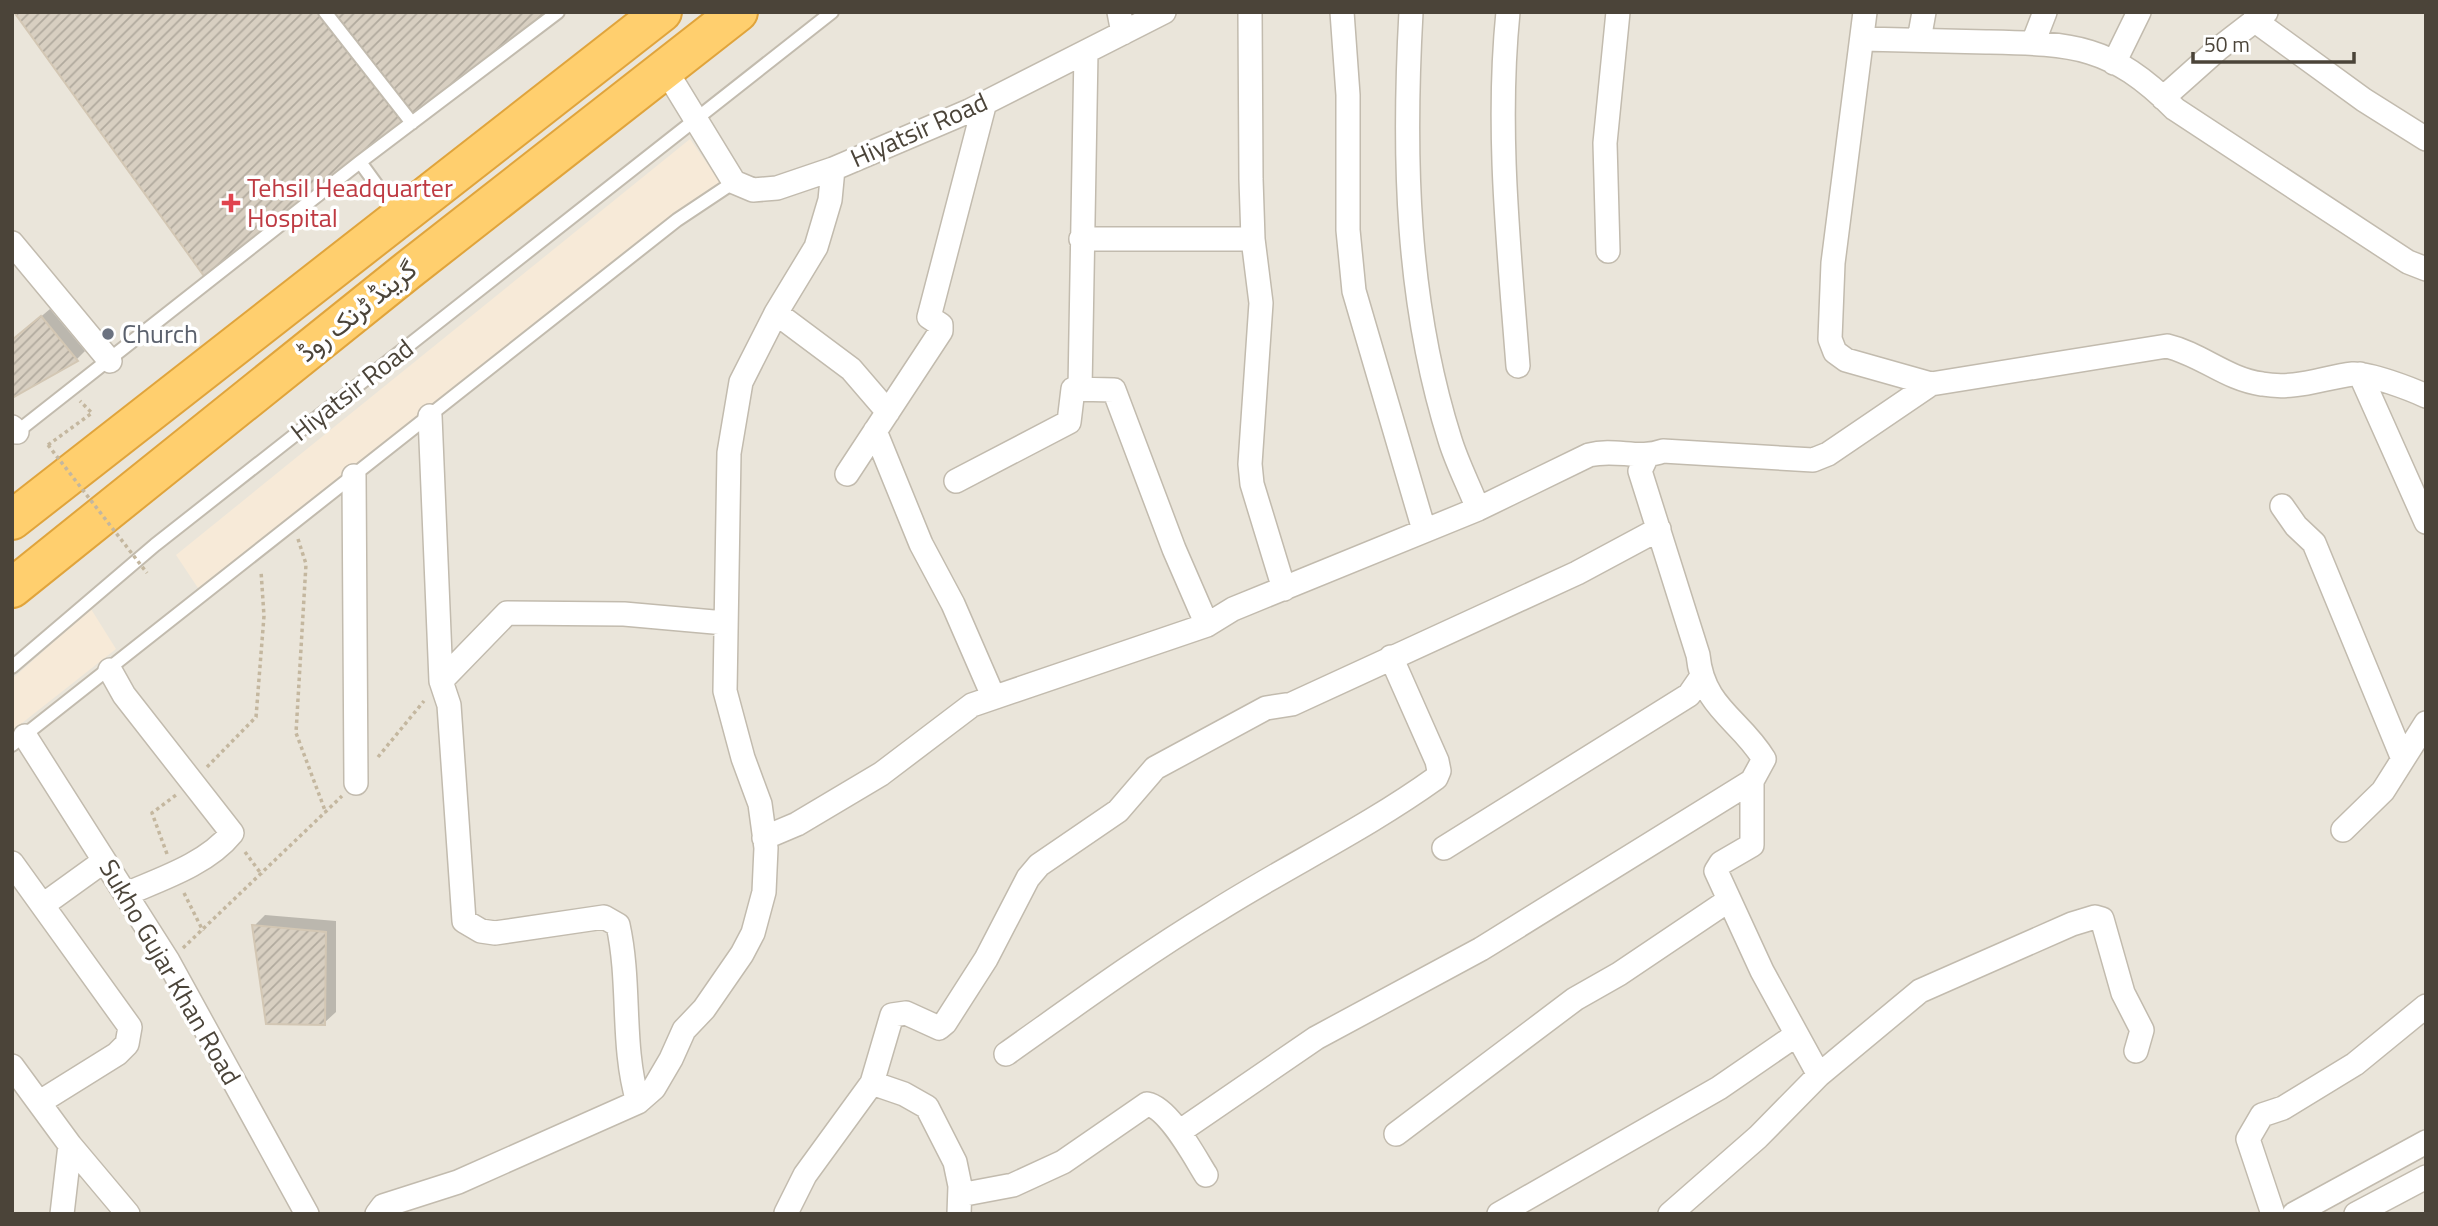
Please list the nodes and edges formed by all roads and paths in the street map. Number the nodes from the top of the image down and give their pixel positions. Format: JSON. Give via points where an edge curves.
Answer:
{"nodes":[{"id":1,"x":325,"y":12,"type":"edge"},
{"id":2,"x":558,"y":12,"type":"edge"},
{"id":3,"x":738,"y":12,"type":"edge"},
{"id":4,"x":832,"y":12,"type":"edge"},
{"id":5,"x":1164,"y":12,"type":"edge"},
{"id":6,"x":1250,"y":12,"type":"edge"},
{"id":7,"x":1342,"y":12,"type":"edge"},
{"id":8,"x":1411,"y":12,"type":"edge"},
{"id":9,"x":1508,"y":12,"type":"edge"},
{"id":10,"x":1618,"y":12,"type":"edge"},
{"id":11,"x":1846,"y":12,"type":"edge"},
{"id":12,"x":1924,"y":12,"type":"edge"},
{"id":13,"x":2045,"y":12,"type":"edge"},
{"id":14,"x":2139,"y":12,"type":"edge"},
{"id":15,"x":2260,"y":16,"type":"edge"},
{"id":16,"x":647,"y":17,"type":"edge"},
{"id":17,"x":1121,"y":23,"type":"edge"},
{"id":18,"x":1864,"y":27,"type":"edge"},
{"id":19,"x":1919,"y":40,"type":"junction"},
{"id":20,"x":2033,"y":43,"type":"junction"},
{"id":21,"x":1086,"y":52,"type":"junction"},
{"id":22,"x":2114,"y":63,"type":"junction"},
{"id":23,"x":665,"y":69,"type":"junction"},
{"id":24,"x":2163,"y":97,"type":"junction"},
{"id":25,"x":985,"y":102,"type":"junction"},
{"id":26,"x":696,"y":119,"type":"junction"},
{"id":27,"x":412,"y":123,"type":"junction"},
{"id":28,"x":2426,"y":139,"type":"edge"},
{"id":29,"x":360,"y":162,"type":"junction"},
{"id":30,"x":833,"y":169,"type":"junction"},
{"id":31,"x":734,"y":182,"type":"junction"},
{"id":32,"x":400,"y":218,"type":"junction"},
{"id":33,"x":1081,"y":239,"type":"junction"},
{"id":34,"x":1253,"y":239,"type":"junction"},
{"id":35,"x":12,"y":243,"type":"edge"},
{"id":36,"x":1608,"y":251,"type":"dead end"},
{"id":37,"x":2426,"y":269,"type":"edge"},
{"id":38,"x":776,"y":313,"type":"junction"},
{"id":39,"x":110,"y":361,"type":"junction"},
{"id":40,"x":1518,"y":366,"type":"dead end"},
{"id":41,"x":2360,"y":374,"type":"junction"},
{"id":42,"x":1931,"y":384,"type":"junction"},
{"id":43,"x":1080,"y":388,"type":"junction"},
{"id":44,"x":71,"y":392,"type":"junction"},
{"id":45,"x":2426,"y":397,"type":"edge"},
{"id":46,"x":888,"y":412,"type":"junction"},
{"id":47,"x":430,"y":416,"type":"junction"},
{"id":48,"x":14,"y":431,"type":"edge"},
{"id":49,"x":875,"y":432,"type":"junction"},
{"id":50,"x":1647,"y":456,"type":"junction"},
{"id":51,"x":847,"y":474,"type":"dead end"},
{"id":52,"x":354,"y":477,"type":"junction"},
{"id":53,"x":956,"y":481,"type":"dead end"},
{"id":54,"x":2282,"y":506,"type":"dead end"},
{"id":55,"x":1478,"y":509,"type":"junction"},
{"id":56,"x":12,"y":520,"type":"edge"},
{"id":57,"x":2426,"y":522,"type":"edge"},
{"id":58,"x":293,"y":525,"type":"junction"},
{"id":59,"x":1659,"y":529,"type":"junction"},
{"id":60,"x":1424,"y":530,"type":"junction"},
{"id":61,"x":260,"y":551,"type":"junction"},
{"id":62,"x":147,"y":573,"type":"dead end"},
{"id":63,"x":12,"y":588,"type":"edge"},
{"id":64,"x":1284,"y":589,"type":"junction"},
{"id":65,"x":725,"y":623,"type":"junction"},
{"id":66,"x":1207,"y":625,"type":"junction"},
{"id":67,"x":1391,"y":656,"type":"junction"},
{"id":68,"x":12,"y":667,"type":"edge"},
{"id":69,"x":110,"y":670,"type":"junction"},
{"id":70,"x":1700,"y":679,"type":"junction"},
{"id":71,"x":441,"y":681,"type":"junction"},
{"id":72,"x":993,"y":696,"type":"junction"},
{"id":73,"x":2426,"y":723,"type":"edge"},
{"id":74,"x":18,"y":740,"type":"edge"},
{"id":75,"x":2403,"y":759,"type":"junction"},
{"id":76,"x":1752,"y":781,"type":"junction"},
{"id":77,"x":192,"y":782,"type":"junction"},
{"id":78,"x":356,"y":783,"type":"junction"},
{"id":79,"x":326,"y":813,"type":"junction"},
{"id":80,"x":2343,"y":830,"type":"dead end"},
{"id":81,"x":232,"y":833,"type":"junction"},
{"id":82,"x":764,"y":838,"type":"junction"},
{"id":83,"x":1444,"y":848,"type":"dead end"},
{"id":84,"x":104,"y":861,"type":"junction"},
{"id":85,"x":174,"y":874,"type":"junction"},
{"id":86,"x":262,"y":876,"type":"junction"},
{"id":87,"x":17,"y":880,"type":"edge"},
{"id":88,"x":126,"y":894,"type":"junction"},
{"id":89,"x":1729,"y":900,"type":"junction"},
{"id":90,"x":43,"y":905,"type":"junction"},
{"id":91,"x":203,"y":931,"type":"junction"},
{"id":92,"x":169,"y":961,"type":"junction"},
{"id":93,"x":2426,"y":1006,"type":"edge"},
{"id":94,"x":1796,"y":1035,"type":"junction"},
{"id":95,"x":2136,"y":1051,"type":"dead end"},
{"id":96,"x":1006,"y":1054,"type":"dead end"},
{"id":97,"x":12,"y":1066,"type":"edge"},
{"id":98,"x":1819,"y":1075,"type":"junction"},
{"id":99,"x":872,"y":1083,"type":"junction"},
{"id":100,"x":40,"y":1102,"type":"junction"},
{"id":101,"x":638,"y":1102,"type":"junction"},
{"id":102,"x":1179,"y":1132,"type":"junction"},
{"id":103,"x":1396,"y":1134,"type":"dead end"},
{"id":104,"x":2426,"y":1142,"type":"edge"},
{"id":105,"x":69,"y":1145,"type":"junction"},
{"id":106,"x":1206,"y":1175,"type":"dead end"},
{"id":107,"x":2426,"y":1177,"type":"edge"},
{"id":108,"x":960,"y":1204,"type":"edge"},
{"id":109,"x":786,"y":1213,"type":"edge"},
{"id":110,"x":62,"y":1214,"type":"edge"},
{"id":111,"x":128,"y":1214,"type":"edge"},
{"id":112,"x":307,"y":1214,"type":"edge"},
{"id":113,"x":377,"y":1214,"type":"edge"},
{"id":114,"x":1499,"y":1214,"type":"edge"},
{"id":115,"x":1670,"y":1214,"type":"edge"},
{"id":116,"x":2273,"y":1214,"type":"edge"},
{"id":117,"x":2294,"y":1214,"type":"edge"},
{"id":118,"x":2356,"y":1214,"type":"edge"}],
"edges":[{"from":1,"to":27,"type":"lane"},
{"from":2,"to":27,"type":"lane"},
{"from":3,"to":23,"type":"highway","name":"گرینڈ ٹرنک روڈ"},
{"from":4,"to":26,"type":"lane","name":"Hiyatsir Road"},
{"from":5,"to":17,"type":"street","name":"Hiyatsir Road"},
{"from":6,"to":34,"type":"street"},
{"from":7,"to":60,"type":"street","via":[[1354,291]]},
{"from":8,"to":55,"type":"street","via":[[1406,106],[1408,204],[1419,300],[1450,440]]},
{"from":9,"to":40,"type":"street","via":[[1505,204]]},
{"from":10,"to":36,"type":"street","via":[[1605,143]]},
{"from":11,"to":18,"type":"street"},
{"from":12,"to":19,"type":"street"},
{"from":13,"to":20,"type":"street"},
{"from":14,"to":22,"type":"street"},
{"from":15,"to":24,"type":"street"},
{"from":15,"to":28,"type":"street","via":[[2364,100]]},
{"from":16,"to":32,"type":"highway","name":"گرینڈ ٹرنک روڈ"},
{"from":17,"to":21,"type":"street","name":"Hiyatsir Road"},
{"from":18,"to":19,"type":"street"},
{"from":18,"to":42,"type":"street","via":[[1833,263],[1830,339],[1835,352],[1846,360]]},
{"from":19,"to":20,"type":"street"},
{"from":20,"to":22,"type":"street","via":[[2073,47]]},
{"from":21,"to":25,"type":"street","name":"Hiyatsir Road"},
{"from":21,"to":33,"type":"street"},
{"from":22,"to":24,"type":"street","via":[[2142,78]]},
{"from":23,"to":26,"type":"street"},
{"from":23,"to":63,"type":"highway","name":"گرینڈ ٹرنک روڈ"},
{"from":24,"to":37,"type":"street","via":[[2408,262]]},
{"from":25,"to":30,"type":"street","name":"Hiyatsir Road"},
{"from":25,"to":46,"type":"street","via":[[929,317],[941,325],[941,331]]},
{"from":26,"to":31,"type":"street"},
{"from":26,"to":68,"type":"lane","name":"Hiyatsir Road","via":[[155,545]]},
{"from":27,"to":29,"type":"lane"},
{"from":29,"to":32,"type":"lane"},
{"from":29,"to":39,"type":"lane"},
{"from":30,"to":31,"type":"street","name":"Hiyatsir Road","via":[[777,188],[753,190]]},
{"from":30,"to":38,"type":"street","via":[[817,247]]},
{"from":31,"to":47,"type":"lane","via":[[677,220]]},
{"from":32,"to":56,"type":"highway","name":"گرینڈ ٹرنک روڈ"},
{"from":33,"to":34,"type":"street"},
{"from":33,"to":43,"type":"street"},
{"from":34,"to":64,"type":"street","via":[[1261,303],[1250,464]]},
{"from":35,"to":39,"type":"street"},
{"from":38,"to":46,"type":"street","via":[[851,369]]},
{"from":38,"to":65,"type":"street","via":[[741,382],[729,453]]},
{"from":39,"to":44,"type":"lane"},
{"from":41,"to":42,"type":"street","via":[[2308,385],[2264,385],[2167,346]]},
{"from":41,"to":45,"type":"street"},
{"from":41,"to":57,"type":"street"},
{"from":42,"to":50,"type":"street","via":[[1813,460],[1663,451]]},
{"from":43,"to":53,"type":"street","via":[[1073,389],[1069,422]]},
{"from":43,"to":66,"type":"street","via":[[1116,393]]},
{"from":44,"to":48,"type":"lane"},
{"from":44,"to":62,"type":"path","bridge":true,"via":[[92,413],[48,445]]},
{"from":46,"to":49,"type":"street"},
{"from":47,"to":52,"type":"lane"},
{"from":47,"to":71,"type":"street"},
{"from":49,"to":51,"type":"street"},
{"from":49,"to":72,"type":"street","via":[[920,544],[953,604]]},
{"from":50,"to":55,"type":"street","via":[[1606,451],[1589,455]]},
{"from":50,"to":59,"type":"street","via":[[1640,471]]},
{"from":52,"to":58,"type":"lane"},
{"from":52,"to":78,"type":"street"},
{"from":54,"to":75,"type":"street","via":[[2314,544]]},
{"from":55,"to":60,"type":"street"},
{"from":58,"to":61,"type":"lane"},
{"from":58,"to":79,"type":"path","via":[[306,564],[296,733]]},
{"from":59,"to":67,"type":"street","via":[[1577,573]]},
{"from":59,"to":70,"type":"street","via":[[1699,655]]},
{"from":60,"to":64,"type":"street"},
{"from":61,"to":69,"type":"lane"},
{"from":61,"to":77,"type":"path","via":[[264,616],[256,717]]},
{"from":64,"to":66,"type":"street"},
{"from":65,"to":71,"type":"street","via":[[624,614],[507,613]]},
{"from":65,"to":82,"type":"street","via":[[725,691],[760,804]]},
{"from":66,"to":72,"type":"street"},
{"from":67,"to":96,"type":"street","via":[[1437,761],[1436,778],[1381,817],[1210,914]]},
{"from":67,"to":99,"type":"street","via":[[1292,704],[1266,708],[1155,768],[1118,811],[1063,847],[1028,878],[986,959],[945,1023],[939,1028],[906,1013],[892,1015]]},
{"from":69,"to":74,"type":"lane"},
{"from":69,"to":77,"type":"street"},
{"from":70,"to":76,"type":"street","via":[[1764,760]]},
{"from":70,"to":83,"type":"street","via":[[1689,695]]},
{"from":71,"to":78,"type":"path"},
{"from":71,"to":101,"type":"street","via":[[449,705],[464,922],[495,933],[604,917],[618,925],[626,969],[631,1077]]},
{"from":72,"to":82,"type":"street","via":[[972,705],[844,798]]},
{"from":73,"to":75,"type":"street"},
{"from":74,"to":84,"type":"street","name":"Sukho Gujar Khan Road"},
{"from":75,"to":80,"type":"street","via":[[2383,791]]},
{"from":76,"to":89,"type":"street","via":[[1752,845],[1721,863],[1716,871]]},
{"from":76,"to":102,"type":"street","via":[[1481,949],[1326,1032]]},
{"from":77,"to":81,"type":"street"},
{"from":77,"to":85,"type":"path","via":[[152,813]]},
{"from":78,"to":79,"type":"path"},
{"from":79,"to":86,"type":"path"},
{"from":81,"to":85,"type":"street"},
{"from":81,"to":86,"type":"path"},
{"from":82,"to":101,"type":"street","via":[[764,892],[753,933],[704,1009],[684,1030],[658,1082]]},
{"from":84,"to":88,"type":"street","name":"Sukho Gujar Khan Road"},
{"from":84,"to":90,"type":"street"},
{"from":85,"to":88,"type":"street"},
{"from":85,"to":91,"type":"path"},
{"from":86,"to":91,"type":"path"},
{"from":87,"to":90,"type":"street"},
{"from":88,"to":92,"type":"street","name":"Sukho Gujar Khan Road"},
{"from":89,"to":94,"type":"street"},
{"from":89,"to":103,"type":"street","via":[[1575,999]]},
{"from":90,"to":100,"type":"street","via":[[130,1027],[127,1044],[117,1054]]},
{"from":91,"to":92,"type":"path"},
{"from":92,"to":112,"type":"street","name":"Sukho Gujar Khan Road"},
{"from":93,"to":116,"type":"street","via":[[2356,1064],[2283,1108],[2262,1115],[2248,1139]]},
{"from":94,"to":98,"type":"street"},
{"from":94,"to":114,"type":"street","via":[[1719,1088]]},
{"from":95,"to":98,"type":"street","via":[[2142,1030],[2123,993],[2102,919],[2095,917],[2071,923],[1920,991]]},
{"from":97,"to":100,"type":"street"},
{"from":98,"to":115,"type":"street","via":[[1758,1137]]},
{"from":99,"to":108,"type":"street","via":[[928,1107],[955,1162]]},
{"from":99,"to":109,"type":"street","via":[[805,1175]]},
{"from":100,"to":105,"type":"street"},
{"from":101,"to":113,"type":"street","via":[[457,1182],[383,1206]]},
{"from":102,"to":106,"type":"street"},
{"from":102,"to":108,"type":"street","via":[[1157,1108],[1147,1104],[1063,1162]]},
{"from":104,"to":117,"type":"street"},
{"from":105,"to":110,"type":"street"},
{"from":105,"to":111,"type":"street"},
{"from":107,"to":118,"type":"street"}]}
